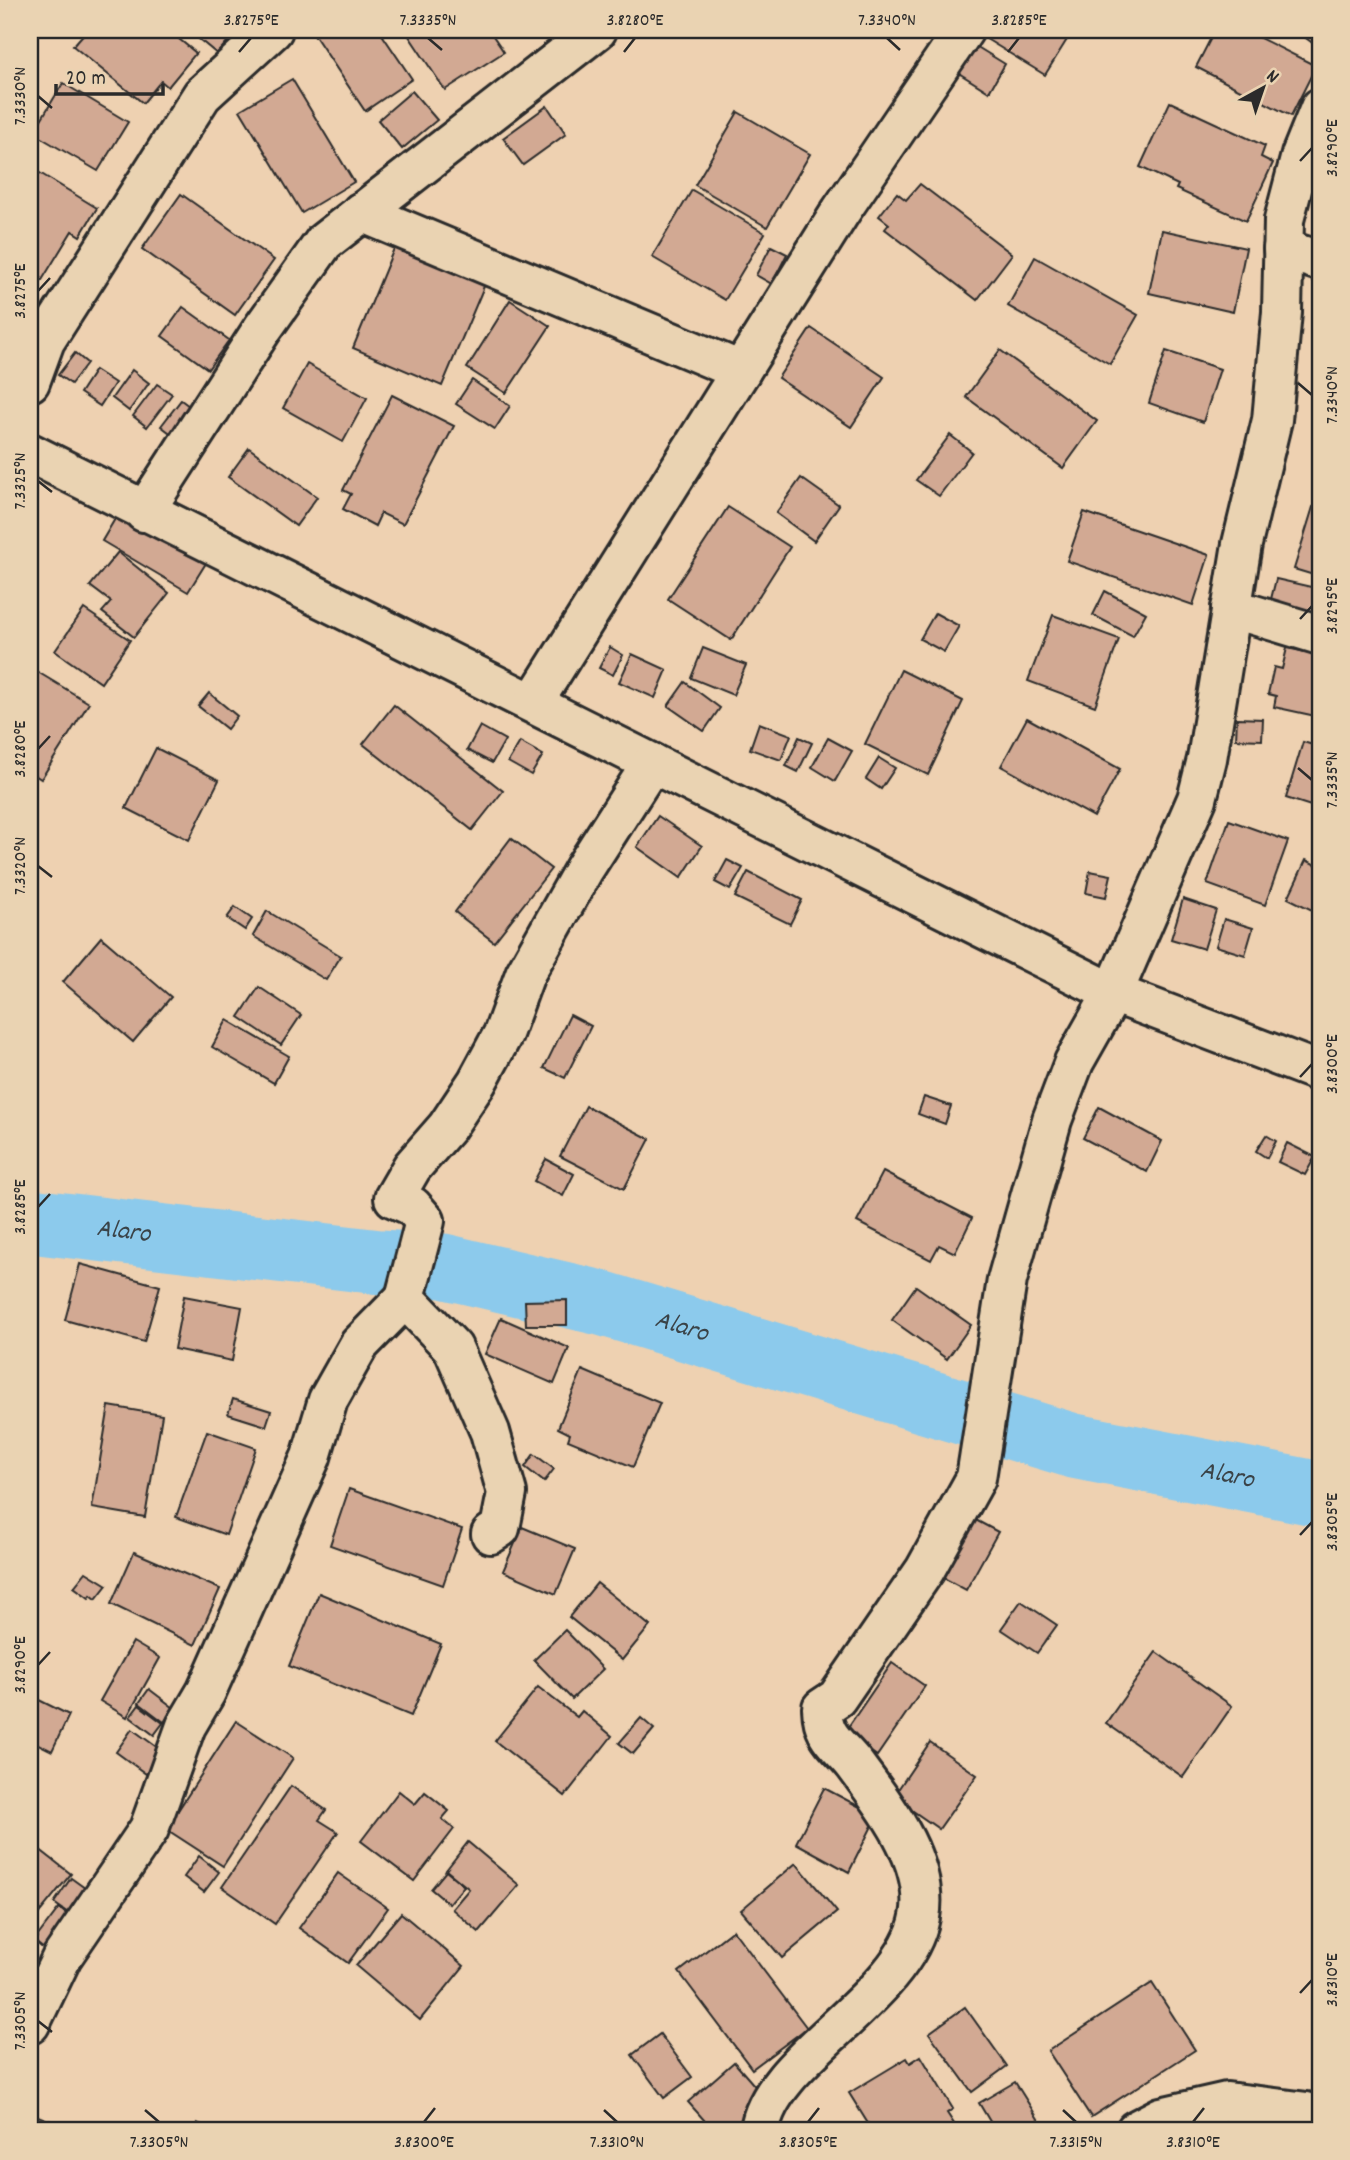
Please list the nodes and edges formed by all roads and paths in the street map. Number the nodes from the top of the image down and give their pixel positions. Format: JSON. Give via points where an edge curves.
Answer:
{"nodes":[{"id":1,"x":273,"y":30,"type":"edge"},
{"id":2,"x":597,"y":30,"type":"edge"},
{"id":3,"x":964,"y":30,"type":"edge"},
{"id":4,"x":1320,"y":108,"type":"edge"},
{"id":5,"x":361,"y":212,"type":"junction"},
{"id":6,"x":1283,"y":249,"type":"junction"},
{"id":7,"x":1320,"y":261,"type":"edge"},
{"id":8,"x":741,"y":371,"type":"junction"},
{"id":9,"x":30,"y":382,"type":"edge"},
{"id":10,"x":30,"y":453,"type":"edge"},
{"id":11,"x":144,"y":512,"type":"junction"},
{"id":12,"x":1231,"y":608,"type":"junction"},
{"id":13,"x":1320,"y":635,"type":"edge"},
{"id":14,"x":533,"y":703,"type":"junction"},
{"id":15,"x":652,"y":763,"type":"junction"},
{"id":16,"x":1113,"y":993,"type":"junction"},
{"id":17,"x":1320,"y":1072,"type":"edge"},
{"id":18,"x":405,"y":1298,"type":"junction"},
{"id":19,"x":491,"y":1534,"type":"dead end"},
{"id":20,"x":30,"y":2024,"type":"edge"},
{"id":21,"x":1320,"y":2123,"type":"edge"},
{"id":22,"x":760,"y":2130,"type":"edge"},
{"id":23,"x":1136,"y":2130,"type":"edge"}],
"edges":[{"from":1,"to":9,"type":"street","via":[[202,95],[45,341]]},
{"from":2,"to":5,"type":"street"},
{"from":3,"to":8,"type":"street","via":[[841,211]]},
{"from":4,"to":6,"type":"street","via":[[1301,155],[1284,220]]},
{"from":5,"to":8,"type":"street"},
{"from":5,"to":11,"type":"street","via":[[324,242]]},
{"from":6,"to":7,"type":"street"},
{"from":6,"to":12,"type":"street","via":[[1272,420]]},
{"from":8,"to":14,"type":"street"},
{"from":10,"to":11,"type":"street"},
{"from":11,"to":14,"type":"street"},
{"from":12,"to":13,"type":"street"},
{"from":12,"to":16,"type":"street","via":[[1198,799]]},
{"from":14,"to":15,"type":"street"},
{"from":15,"to":16,"type":"street"},
{"from":15,"to":18,"type":"street","via":[[584,869],[525,974],[503,1034],[477,1082],[394,1198],[412,1206],[425,1221]]},
{"from":16,"to":17,"type":"street"},
{"from":16,"to":22,"type":"street","via":[[1074,1062],[1052,1120],[1007,1280],[976,1478],[925,1570],[837,1698],[822,1708],[824,1732],[854,1764],[911,1851],[919,1880],[920,1917],[908,1947],[883,1982],[778,2088]]},
{"from":18,"to":19,"type":"street","via":[[453,1348],[490,1432],[507,1493],[500,1528]]},
{"from":18,"to":20,"type":"street","via":[[359,1345],[328,1400],[311,1457],[206,1692],[186,1726],[149,1829],[62,1957]]},
{"from":21,"to":23,"type":"street","via":[[1307,2112],[1227,2102],[1161,2117]]}]}
